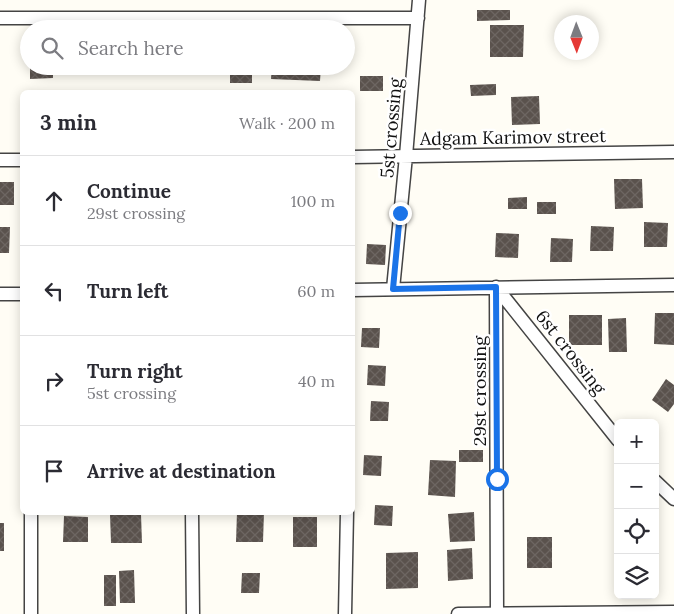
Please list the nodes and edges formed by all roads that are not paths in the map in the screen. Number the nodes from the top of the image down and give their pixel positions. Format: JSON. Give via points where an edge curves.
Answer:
{"nodes":[{"id":1,"x":419,"y":0,"type":"edge"},
{"id":2,"x":0,"y":18,"type":"edge"},
{"id":3,"x":418,"y":18,"type":"junction"},
{"id":4,"x":674,"y":152,"type":"edge"},
{"id":5,"x":406,"y":156,"type":"junction"},
{"id":6,"x":355,"y":157,"type":"edge"},
{"id":7,"x":0,"y":160,"type":"edge"},
{"id":8,"x":20,"y":160,"type":"edge"},
{"id":9,"x":674,"y":285,"type":"edge"},
{"id":10,"x":496,"y":287,"type":"junction"},
{"id":11,"x":393,"y":289,"type":"junction"},
{"id":12,"x":355,"y":290,"type":"edge"},
{"id":13,"x":0,"y":294,"type":"edge"},
{"id":14,"x":20,"y":294,"type":"edge"},
{"id":15,"x":614,"y":435,"type":"edge"},
{"id":16,"x":659,"y":485,"type":"edge"},
{"id":17,"x":674,"y":499,"type":"edge"},
{"id":18,"x":31,"y":515,"type":"edge"},
{"id":19,"x":192,"y":515,"type":"edge"},
{"id":20,"x":347,"y":515,"type":"edge"},
{"id":21,"x":674,"y":612,"type":"edge"},
{"id":22,"x":31,"y":614,"type":"edge"},
{"id":23,"x":193,"y":614,"type":"edge"},
{"id":24,"x":345,"y":614,"type":"edge"},
{"id":25,"x":458,"y":614,"type":"edge"},
{"id":26,"x":497,"y":614,"type":"edge"}],
"edges":[{"from":1,"to":3,"type":"street","name":"5st crossing"},
{"from":2,"to":3,"type":"street"},
{"from":3,"to":5,"type":"street","name":"5st crossing"},
{"from":4,"to":5,"type":"street","name":"Adgam Karimov street"},
{"from":5,"to":6,"type":"street","name":"Adgam Karimov street"},
{"from":5,"to":11,"type":"street","name":"5st crossing"},
{"from":7,"to":8,"type":"street"},
{"from":9,"to":10,"type":"street"},
{"from":10,"to":11,"type":"street"},
{"from":10,"to":15,"type":"street","name":"6st crossing"},
{"from":10,"to":26,"type":"street","name":"29st crossing"},
{"from":11,"to":12,"type":"street"},
{"from":13,"to":14,"type":"street"},
{"from":16,"to":17,"type":"street"},
{"from":18,"to":22,"type":"street"},
{"from":19,"to":23,"type":"street"},
{"from":20,"to":24,"type":"street"},
{"from":21,"to":26,"type":"street"},
{"from":25,"to":26,"type":"street"}]}
